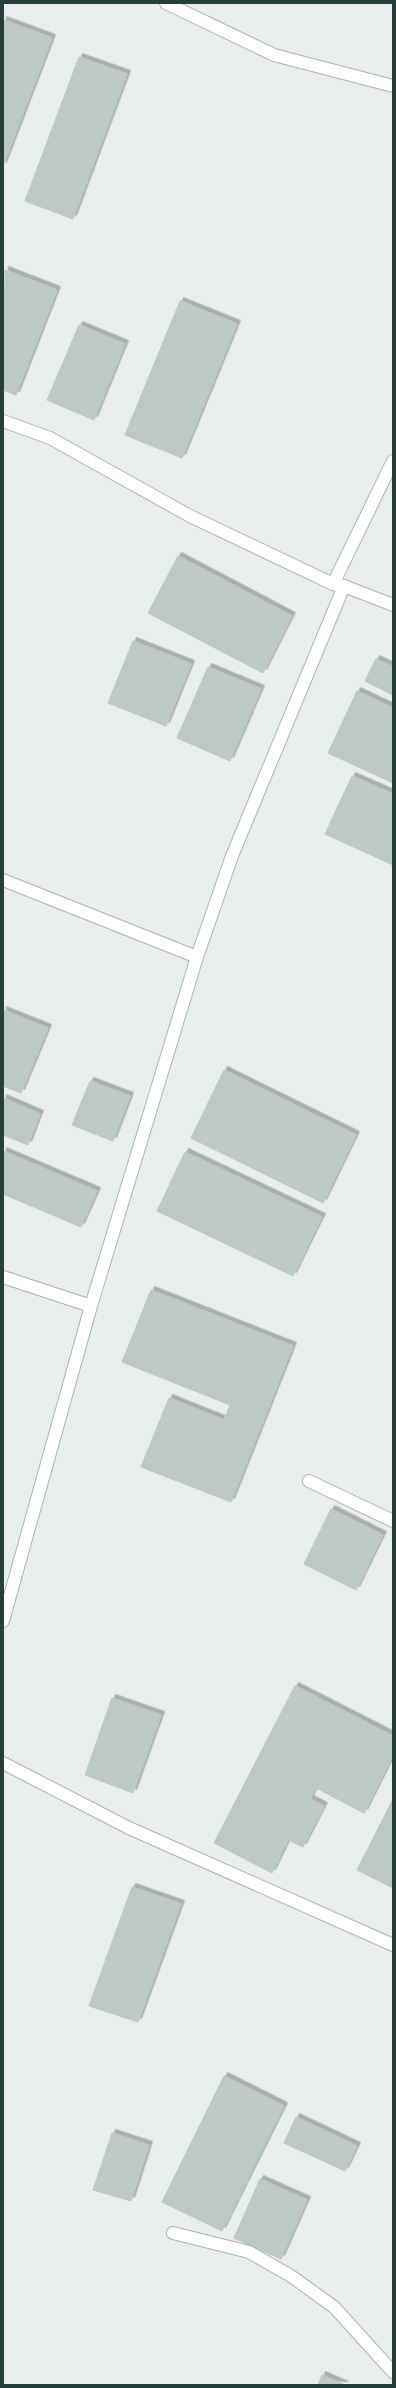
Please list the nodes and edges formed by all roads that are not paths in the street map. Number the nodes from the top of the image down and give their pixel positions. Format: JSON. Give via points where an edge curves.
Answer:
{"nodes":[{"id":1,"x":166,"y":3,"type":"edge"},
{"id":2,"x":393,"y":86,"type":"edge"},
{"id":3,"x":3,"y":421,"type":"edge"},
{"id":4,"x":393,"y":461,"type":"edge"},
{"id":5,"x":339,"y":585,"type":"junction"},
{"id":6,"x":393,"y":605,"type":"edge"},
{"id":7,"x":3,"y":880,"type":"edge"},
{"id":8,"x":197,"y":957,"type":"junction"},
{"id":9,"x":3,"y":1277,"type":"edge"},
{"id":10,"x":90,"y":1306,"type":"junction"},
{"id":11,"x":310,"y":1481,"type":"dead end"},
{"id":12,"x":393,"y":1521,"type":"edge"},
{"id":13,"x":3,"y":1620,"type":"edge"},
{"id":14,"x":3,"y":1763,"type":"edge"},
{"id":15,"x":393,"y":1945,"type":"edge"},
{"id":16,"x":173,"y":2233,"type":"dead end"},
{"id":17,"x":393,"y":2372,"type":"edge"}],
"edges":[{"from":1,"to":2,"type":"street","via":[[274,55]]},
{"from":3,"to":5,"type":"street","via":[[50,438],[190,516]]},
{"from":4,"to":5,"type":"street"},
{"from":5,"to":6,"type":"street"},
{"from":5,"to":8,"type":"street","via":[[232,856]]},
{"from":7,"to":8,"type":"street"},
{"from":8,"to":10,"type":"street"},
{"from":9,"to":10,"type":"street"},
{"from":10,"to":13,"type":"street"},
{"from":11,"to":12,"type":"street"},
{"from":14,"to":15,"type":"street","via":[[130,1828]]},
{"from":16,"to":17,"type":"street","via":[[249,2252],[291,2276],[334,2307]]}]}
